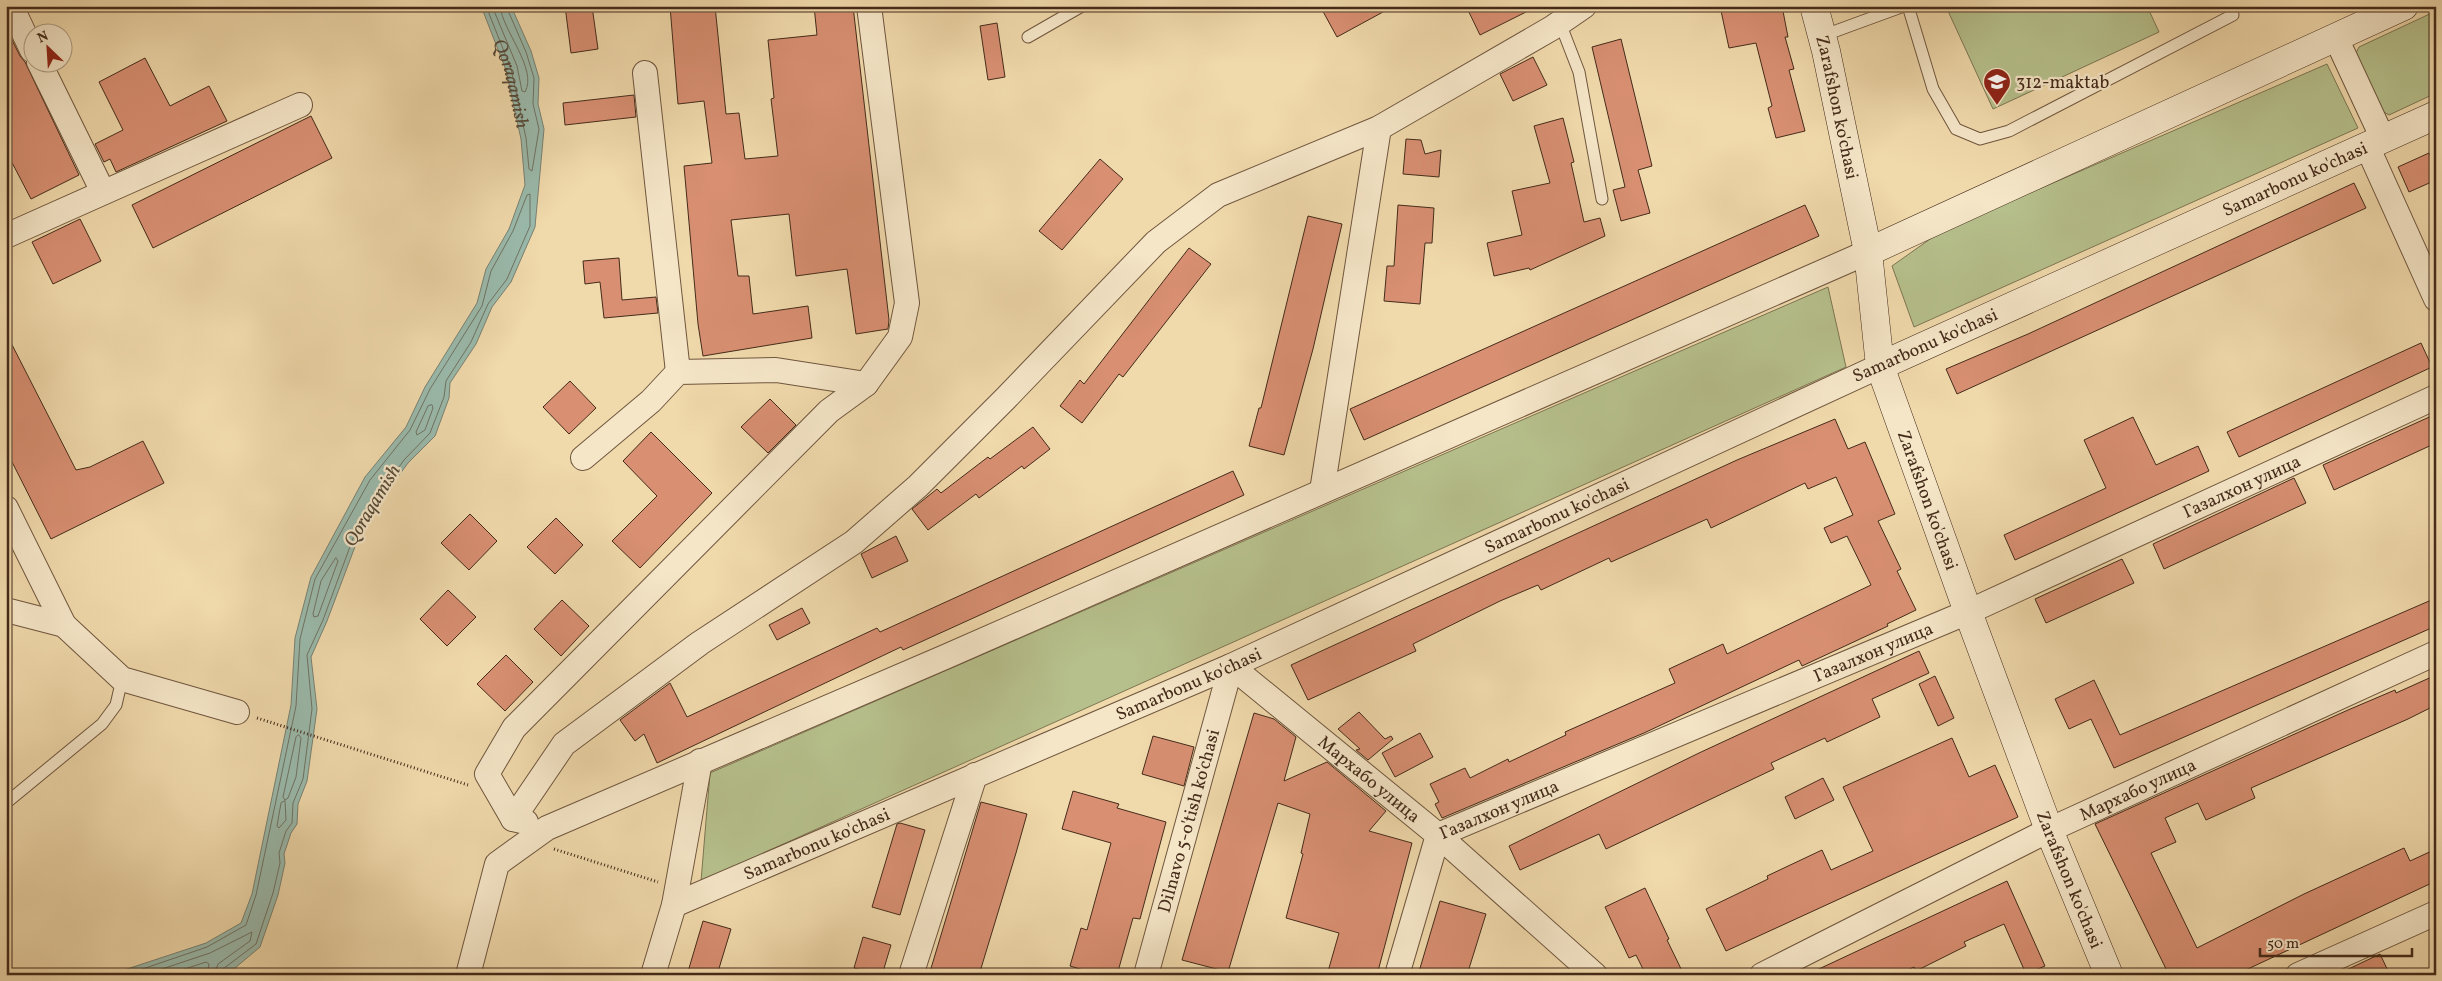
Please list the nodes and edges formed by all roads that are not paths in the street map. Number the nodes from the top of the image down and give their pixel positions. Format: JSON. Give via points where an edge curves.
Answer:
{"nodes":[{"id":1,"x":11,"y":6,"type":"edge"},
{"id":2,"x":869,"y":6,"type":"edge"},
{"id":3,"x":1082,"y":6,"type":"edge"},
{"id":4,"x":1584,"y":6,"type":"edge"},
{"id":5,"x":1814,"y":6,"type":"edge"},
{"id":6,"x":1904,"y":6,"type":"edge"},
{"id":7,"x":1908,"y":6,"type":"edge"},
{"id":8,"x":2404,"y":6,"type":"edge"},
{"id":9,"x":2233,"y":16,"type":"dead end"},
{"id":10,"x":1560,"y":23,"type":"junction"},
{"id":11,"x":22,"y":29,"type":"edge"},
{"id":12,"x":1822,"y":36,"type":"junction"},
{"id":13,"x":1028,"y":37,"type":"dead end"},
{"id":14,"x":2336,"y":38,"type":"junction"},
{"id":15,"x":44,"y":72,"type":"edge"},
{"id":16,"x":645,"y":73,"type":"dead end"},
{"id":17,"x":300,"y":105,"type":"dead end"},
{"id":18,"x":2436,"y":115,"type":"edge"},
{"id":19,"x":1379,"y":128,"type":"junction"},
{"id":20,"x":2375,"y":142,"type":"junction"},
{"id":21,"x":103,"y":192,"type":"junction"},
{"id":22,"x":1602,"y":199,"type":"dead end"},
{"id":23,"x":6,"y":236,"type":"edge"},
{"id":24,"x":1868,"y":252,"type":"junction"},
{"id":25,"x":2436,"y":299,"type":"edge"},
{"id":26,"x":1880,"y":366,"type":"junction"},
{"id":27,"x":678,"y":372,"type":"junction"},
{"id":28,"x":866,"y":384,"type":"junction"},
{"id":29,"x":2436,"y":397,"type":"edge"},
{"id":30,"x":583,"y":458,"type":"dead end"},
{"id":31,"x":1322,"y":491,"type":"junction"},
{"id":32,"x":6,"y":508,"type":"edge"},
{"id":33,"x":6,"y":610,"type":"edge"},
{"id":34,"x":1968,"y":612,"type":"junction"},
{"id":35,"x":64,"y":626,"type":"junction"},
{"id":36,"x":2436,"y":653,"type":"edge"},
{"id":37,"x":1231,"y":666,"type":"junction"},
{"id":38,"x":122,"y":679,"type":"junction"},
{"id":39,"x":237,"y":712,"type":"road end"},
{"id":40,"x":700,"y":761,"type":"junction"},
{"id":41,"x":974,"y":775,"type":"junction"},
{"id":42,"x":6,"y":803,"type":"edge"},
{"id":43,"x":513,"y":819,"type":"junction"},
{"id":44,"x":2049,"y":830,"type":"junction"},
{"id":45,"x":538,"y":835,"type":"junction"},
{"id":46,"x":1438,"y":835,"type":"junction"},
{"id":47,"x":676,"y":896,"type":"junction"},
{"id":48,"x":2436,"y":913,"type":"edge"},
{"id":49,"x":468,"y":975,"type":"edge"},
{"id":50,"x":653,"y":975,"type":"edge"},
{"id":51,"x":911,"y":975,"type":"edge"},
{"id":52,"x":1146,"y":975,"type":"edge"},
{"id":53,"x":1397,"y":975,"type":"edge"},
{"id":54,"x":1595,"y":975,"type":"edge"},
{"id":55,"x":1762,"y":975,"type":"edge"},
{"id":56,"x":2110,"y":975,"type":"edge"},
{"id":57,"x":2298,"y":975,"type":"edge"}],
"edges":[{"from":1,"to":11,"type":"street"},
{"from":2,"to":28,"type":"street","via":[[907,302],[900,337]]},
{"from":3,"to":13,"type":"lane"},
{"from":4,"to":10,"type":"street"},
{"from":5,"to":12,"type":"street","name":"Zarafshon ko'chasi"},
{"from":6,"to":12,"type":"lane"},
{"from":7,"to":9,"type":"lane","via":[[1933,89],[1956,129],[1980,139],[2009,131]]},
{"from":8,"to":14,"type":"street"},
{"from":10,"to":19,"type":"street"},
{"from":10,"to":22,"type":"lane","via":[[1579,72]]},
{"from":12,"to":24,"type":"street","name":"Zarafshon ko'chasi"},
{"from":14,"to":20,"type":"street"},
{"from":14,"to":24,"type":"street"},
{"from":15,"to":21,"type":"street"},
{"from":16,"to":27,"type":"street"},
{"from":17,"to":21,"type":"street"},
{"from":18,"to":20,"type":"street","name":"Samarbonu ko'chasi"},
{"from":19,"to":31,"type":"street"},
{"from":19,"to":43,"type":"street","via":[[1218,195],[1156,242],[918,486],[854,542],[700,643],[564,744]]},
{"from":20,"to":25,"type":"street"},
{"from":20,"to":26,"type":"street","name":"Samarbonu ko'chasi"},
{"from":21,"to":23,"type":"street"},
{"from":24,"to":26,"type":"street","name":"Zarafshon ko'chasi"},
{"from":24,"to":31,"type":"street"},
{"from":26,"to":34,"type":"street","name":"Zarafshon ko'chasi"},
{"from":26,"to":37,"type":"street","name":"Samarbonu ko'chasi"},
{"from":27,"to":28,"type":"street","via":[[776,370]]},
{"from":27,"to":30,"type":"street","via":[[651,401]]},
{"from":28,"to":43,"type":"street","via":[[829,411],[514,728],[487,774]]},
{"from":29,"to":34,"type":"street","name":"Газалхон улица"},
{"from":31,"to":40,"type":"street"},
{"from":32,"to":35,"type":"street"},
{"from":33,"to":35,"type":"street"},
{"from":34,"to":44,"type":"street","name":"Zarafshon ko'chasi"},
{"from":34,"to":46,"type":"street","name":"Газалхон улица"},
{"from":35,"to":38,"type":"street"},
{"from":36,"to":44,"type":"street","name":"Мархабо улица"},
{"from":37,"to":41,"type":"street","name":"Samarbonu ko'chasi"},
{"from":37,"to":46,"type":"street","name":"Мархабо улица"},
{"from":37,"to":52,"type":"street","name":"Dilnavo 5-o'tish ko'chasi"},
{"from":38,"to":39,"type":"street"},
{"from":38,"to":42,"type":"lane","via":[[116,706],[102,724]]},
{"from":40,"to":45,"type":"street"},
{"from":40,"to":47,"type":"street"},
{"from":41,"to":47,"type":"street","name":"Samarbonu ko'chasi"},
{"from":41,"to":51,"type":"street"},
{"from":43,"to":45,"type":"street"},
{"from":44,"to":55,"type":"street","name":"Мархабо улица"},
{"from":44,"to":56,"type":"street","name":"Zarafshon ko'chasi"},
{"from":45,"to":49,"type":"street","via":[[497,864]]},
{"from":46,"to":53,"type":"street","name":"Газалхон улица"},
{"from":46,"to":54,"type":"street","name":"Мархабо улица"},
{"from":47,"to":50,"type":"street"},
{"from":48,"to":57,"type":"street"}]}
